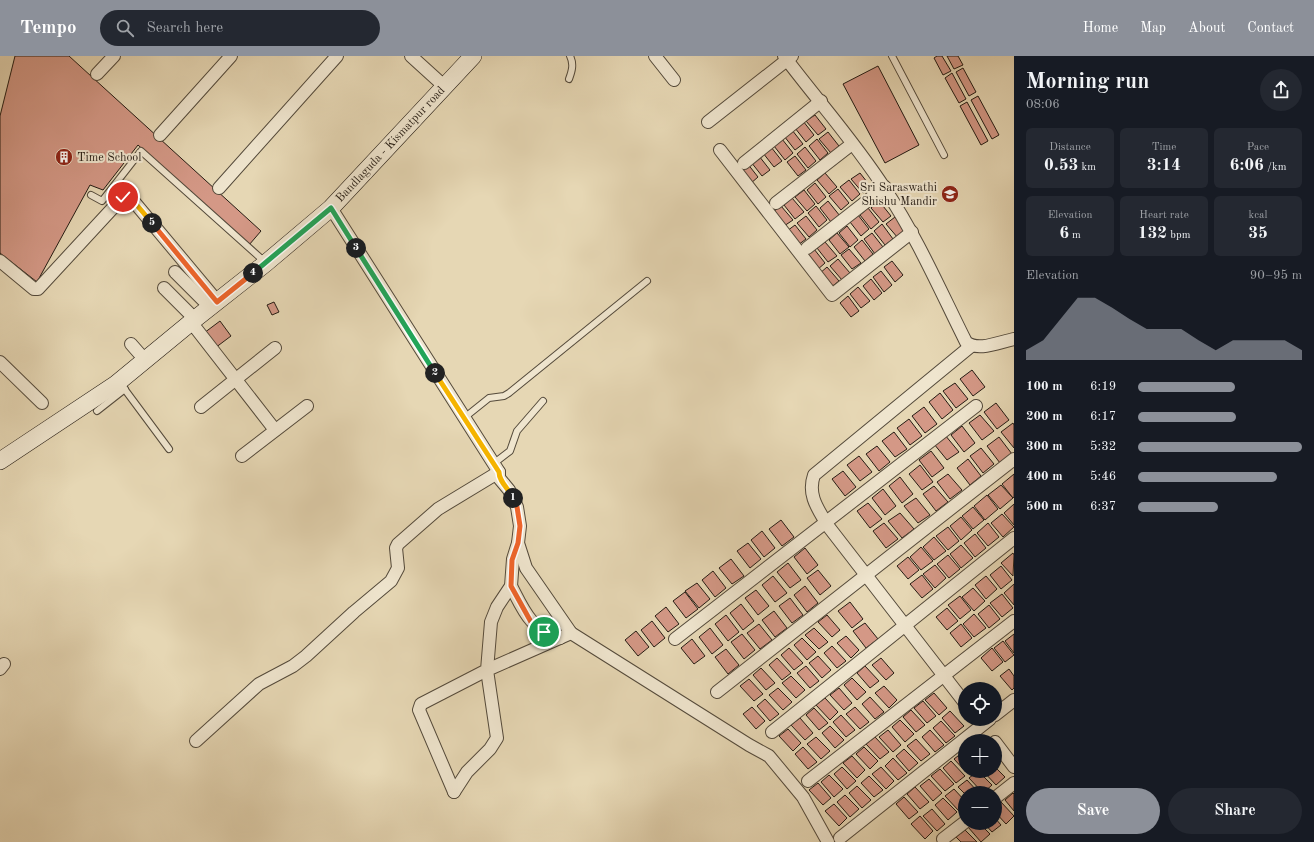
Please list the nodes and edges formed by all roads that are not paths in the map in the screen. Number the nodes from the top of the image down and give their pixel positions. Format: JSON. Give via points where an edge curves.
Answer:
{"nodes":[{"id":1,"x":114,"y":56,"type":"edge"},
{"id":2,"x":231,"y":56,"type":"edge"},
{"id":3,"x":337,"y":56,"type":"edge"},
{"id":4,"x":411,"y":56,"type":"edge"},
{"id":5,"x":473,"y":56,"type":"edge"},
{"id":6,"x":570,"y":56,"type":"edge"},
{"id":7,"x":655,"y":56,"type":"edge"},
{"id":8,"x":892,"y":56,"type":"edge"},
{"id":9,"x":788,"y":57,"type":"edge"},
{"id":10,"x":97,"y":74,"type":"dead end"},
{"id":11,"x":569,"y":79,"type":"dead end"},
{"id":12,"x":674,"y":80,"type":"dead end"},
{"id":13,"x":444,"y":86,"type":"junction"},
{"id":14,"x":821,"y":101,"type":"junction"},
{"id":15,"x":708,"y":122,"type":"dead end"},
{"id":16,"x":160,"y":135,"type":"dead end"},
{"id":17,"x":852,"y":144,"type":"junction"},
{"id":18,"x":720,"y":150,"type":"dead end"},
{"id":19,"x":944,"y":155,"type":"dead end"},
{"id":20,"x":744,"y":163,"type":"dead end"},
{"id":21,"x":884,"y":187,"type":"junction"},
{"id":22,"x":219,"y":188,"type":"dead end"},
{"id":23,"x":90,"y":196,"type":"dead end"},
{"id":24,"x":776,"y":203,"type":"dead end"},
{"id":25,"x":331,"y":208,"type":"junction"},
{"id":26,"x":912,"y":232,"type":"junction"},
{"id":27,"x":807,"y":248,"type":"dead end"},
{"id":28,"x":0,"y":261,"type":"edge"},
{"id":29,"x":266,"y":263,"type":"junction"},
{"id":30,"x":175,"y":272,"type":"dead end"},
{"id":31,"x":647,"y":281,"type":"dead end"},
{"id":32,"x":164,"y":288,"type":"dead end"},
{"id":33,"x":213,"y":304,"type":"junction"},
{"id":34,"x":193,"y":320,"type":"junction"},
{"id":35,"x":1014,"y":339,"type":"edge"},
{"id":36,"x":131,"y":344,"type":"dead end"},
{"id":37,"x":971,"y":346,"type":"junction"},
{"id":38,"x":275,"y":348,"type":"dead end"},
{"id":39,"x":145,"y":360,"type":"junction"},
{"id":40,"x":0,"y":362,"type":"edge"},
{"id":41,"x":235,"y":379,"type":"junction"},
{"id":42,"x":122,"y":385,"type":"junction"},
{"id":43,"x":543,"y":401,"type":"dead end"},
{"id":44,"x":42,"y":403,"type":"dead end"},
{"id":45,"x":307,"y":406,"type":"dead end"},
{"id":46,"x":976,"y":406,"type":"dead end"},
{"id":47,"x":201,"y":407,"type":"dead end"},
{"id":48,"x":97,"y":411,"type":"dead end"},
{"id":49,"x":464,"y":418,"type":"junction"},
{"id":50,"x":275,"y":430,"type":"junction"},
{"id":51,"x":169,"y":449,"type":"dead end"},
{"id":52,"x":242,"y":456,"type":"dead end"},
{"id":53,"x":1014,"y":459,"type":"edge"},
{"id":54,"x":0,"y":461,"type":"edge"},
{"id":55,"x":496,"y":468,"type":"junction"},
{"id":56,"x":826,"y":522,"type":"junction"},
{"id":57,"x":1014,"y":538,"type":"edge"},
{"id":58,"x":518,"y":543,"type":"junction"},
{"id":59,"x":867,"y":574,"type":"junction"},
{"id":60,"x":511,"y":586,"type":"junction"},
{"id":61,"x":1014,"y":621,"type":"edge"},
{"id":62,"x":906,"y":625,"type":"junction"},
{"id":63,"x":572,"y":633,"type":"junction"},
{"id":64,"x":560,"y":638,"type":"junction"},
{"id":65,"x":675,"y":639,"type":"dead end"},
{"id":66,"x":487,"y":670,"type":"junction"},
{"id":67,"x":944,"y":675,"type":"junction"},
{"id":68,"x":717,"y":692,"type":"dead end"},
{"id":69,"x":958,"y":694,"type":"edge"},
{"id":70,"x":1014,"y":700,"type":"edge"},
{"id":71,"x":1002,"y":709,"type":"edge"},
{"id":72,"x":977,"y":726,"type":"edge"},
{"id":73,"x":772,"y":732,"type":"dead end"},
{"id":74,"x":196,"y":740,"type":"dead end"},
{"id":75,"x":1002,"y":751,"type":"edge"},
{"id":76,"x":1014,"y":767,"type":"edge"},
{"id":77,"x":808,"y":781,"type":"dead end"},
{"id":78,"x":1014,"y":782,"type":"edge"},
{"id":79,"x":1002,"y":792,"type":"edge"},
{"id":80,"x":958,"y":827,"type":"edge"},
{"id":81,"x":943,"y":839,"type":"dead end"},
{"id":82,"x":834,"y":840,"type":"edge"}],
"edges":[{"from":1,"to":10,"type":"street"},
{"from":2,"to":16,"type":"street"},
{"from":3,"to":22,"type":"street"},
{"from":4,"to":13,"type":"street"},
{"from":5,"to":13,"type":"street","name":"Bandlaguda - Kismatpur road"},
{"from":6,"to":11,"type":"lane","via":[[573,62]]},
{"from":7,"to":12,"type":"street"},
{"from":8,"to":19,"type":"lane"},
{"from":9,"to":14,"type":"street"},
{"from":9,"to":15,"type":"street"},
{"from":13,"to":25,"type":"street","name":"Bandlaguda - Kismatpur road"},
{"from":14,"to":17,"type":"street"},
{"from":14,"to":20,"type":"street"},
{"from":17,"to":21,"type":"street"},
{"from":17,"to":24,"type":"street"},
{"from":18,"to":26,"type":"street","via":[[832,295]]},
{"from":21,"to":26,"type":"street"},
{"from":21,"to":27,"type":"street"},
{"from":23,"to":29,"type":"lane","via":[[102,201],[141,151]]},
{"from":25,"to":29,"type":"street","name":"Bandlaguda - Kismatpur road"},
{"from":25,"to":49,"type":"street"},
{"from":26,"to":37,"type":"street","via":[[966,342]]},
{"from":28,"to":33,"type":"street","via":[[34,289],[38,289],[123,197],[130,197]]},
{"from":29,"to":33,"type":"street","name":"Bandlaguda - Kismatpur road"},
{"from":30,"to":33,"type":"street"},
{"from":31,"to":49,"type":"lane","via":[[509,393],[489,398]]},
{"from":32,"to":34,"type":"street"},
{"from":33,"to":34,"type":"street","name":"Bandlaguda - Kismatpur road"},
{"from":34,"to":39,"type":"street","name":"Bandlaguda - Kismatpur road"},
{"from":34,"to":41,"type":"street"},
{"from":35,"to":37,"type":"street","via":[[979,347]]},
{"from":36,"to":39,"type":"street"},
{"from":37,"to":56,"type":"street","via":[[814,475],[811,494]]},
{"from":38,"to":41,"type":"street"},
{"from":39,"to":42,"type":"street","name":"Bandlaguda - Kismatpur road"},
{"from":40,"to":44,"type":"street"},
{"from":41,"to":47,"type":"street"},
{"from":41,"to":50,"type":"street"},
{"from":42,"to":48,"type":"lane"},
{"from":42,"to":51,"type":"lane"},
{"from":42,"to":54,"type":"street","name":"Bandlaguda - Kismatpur road"},
{"from":43,"to":55,"type":"lane","via":[[517,431],[510,451]]},
{"from":45,"to":50,"type":"street"},
{"from":46,"to":56,"type":"street"},
{"from":49,"to":55,"type":"street"},
{"from":50,"to":52,"type":"street"},
{"from":53,"to":59,"type":"street"},
{"from":55,"to":58,"type":"street","via":[[499,478],[509,490],[517,507],[520,526]]},
{"from":55,"to":74,"type":"street","via":[[438,509],[398,544],[398,568],[391,581],[306,656],[259,684]]},
{"from":56,"to":59,"type":"street"},
{"from":56,"to":65,"type":"street"},
{"from":57,"to":62,"type":"street"},
{"from":58,"to":60,"type":"street","via":[[512,560]]},
{"from":58,"to":63,"type":"street","via":[[526,568]]},
{"from":59,"to":62,"type":"street"},
{"from":59,"to":68,"type":"street"},
{"from":60,"to":64,"type":"street","via":[[531,622],[544,632]]},
{"from":60,"to":66,"type":"street","via":[[497,607],[491,622]]},
{"from":61,"to":67,"type":"street"},
{"from":62,"to":67,"type":"street"},
{"from":62,"to":73,"type":"street"},
{"from":63,"to":64,"type":"street"},
{"from":63,"to":82,"type":"street","via":[[769,756]]},
{"from":64,"to":66,"type":"street"},
{"from":66,"to":66,"type":"street","via":[[497,738],[490,749],[467,772],[454,792],[419,707]]},
{"from":67,"to":69,"type":"street"},
{"from":67,"to":77,"type":"street"},
{"from":70,"to":71,"type":"street"},
{"from":72,"to":82,"type":"street"},
{"from":75,"to":76,"type":"street"},
{"from":78,"to":79,"type":"street"},
{"from":80,"to":81,"type":"street"}]}
